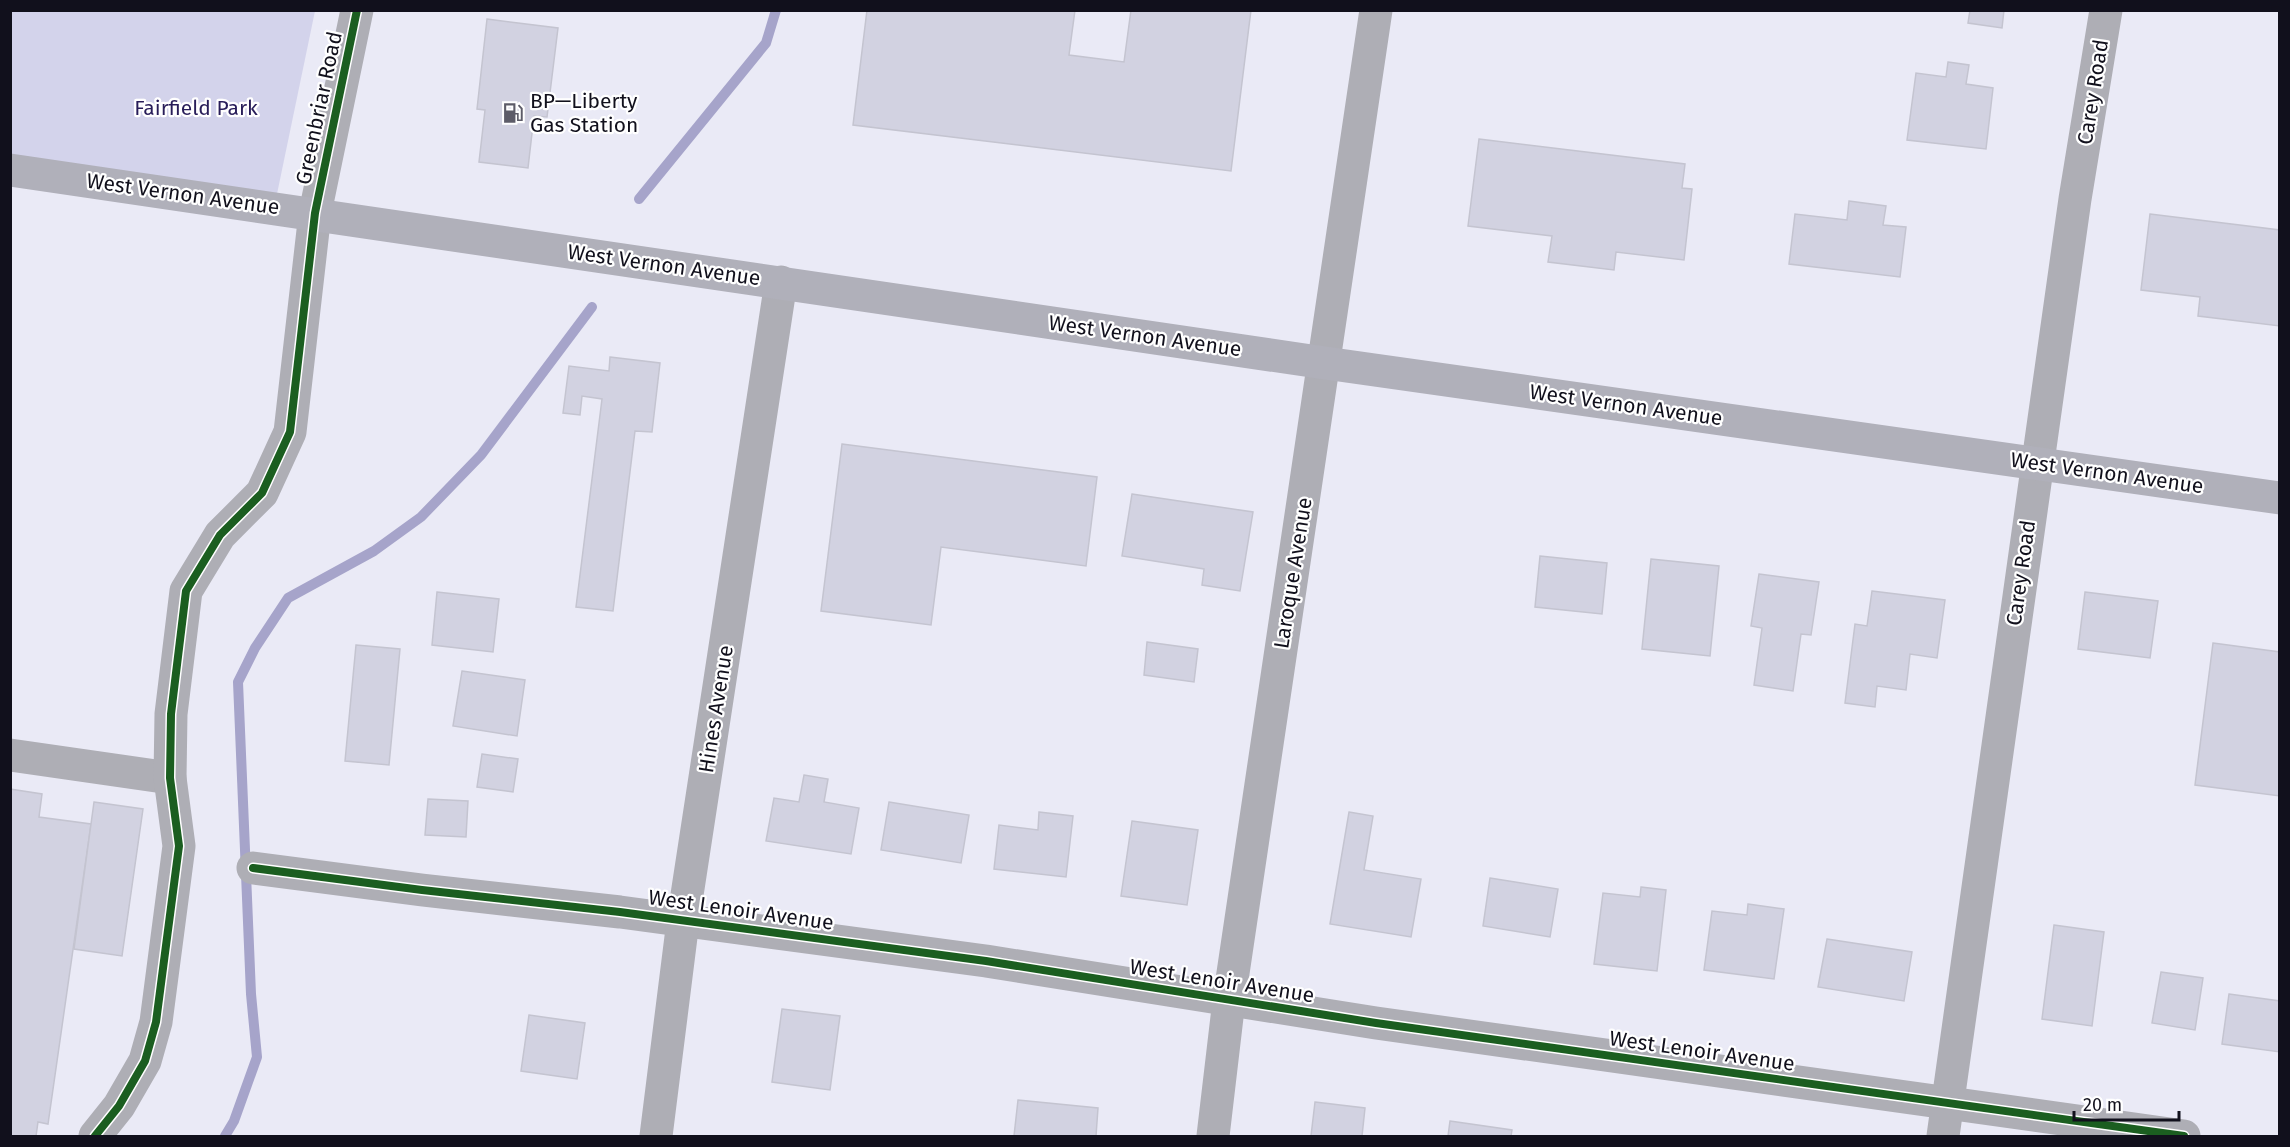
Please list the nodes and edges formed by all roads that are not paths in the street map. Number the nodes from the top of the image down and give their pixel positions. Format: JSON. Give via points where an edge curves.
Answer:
{"nodes":[{"id":1,"x":357,"y":10,"type":"edge"},
{"id":2,"x":1376,"y":10,"type":"edge"},
{"id":3,"x":2106,"y":10,"type":"edge"},
{"id":4,"x":10,"y":170,"type":"edge"},
{"id":5,"x":315,"y":213,"type":"junction"},
{"id":6,"x":781,"y":282,"type":"junction"},
{"id":7,"x":1325,"y":363,"type":"junction"},
{"id":8,"x":2037,"y":463,"type":"junction"},
{"id":9,"x":2280,"y":498,"type":"edge"},
{"id":10,"x":10,"y":755,"type":"edge"},
{"id":11,"x":170,"y":778,"type":"junction"},
{"id":12,"x":253,"y":868,"type":"dead end"},
{"id":13,"x":683,"y":921,"type":"junction"},
{"id":14,"x":1229,"y":1000,"type":"junction"},
{"id":15,"x":1948,"y":1103,"type":"junction"},
{"id":16,"x":95,"y":1137,"type":"edge"},
{"id":17,"x":656,"y":1137,"type":"edge"},
{"id":18,"x":1213,"y":1137,"type":"edge"},
{"id":19,"x":1943,"y":1137,"type":"edge"},
{"id":20,"x":2184,"y":1137,"type":"edge"}],
"edges":[{"from":1,"to":5,"type":"street","name":"Greenbriar Road"},
{"from":2,"to":7,"type":"street","name":"Laroque Avenue"},
{"from":3,"to":8,"type":"street","name":"Carey Road"},
{"from":4,"to":5,"type":"main road","name":"West Vernon Avenue"},
{"from":5,"to":6,"type":"main road","name":"West Vernon Avenue"},
{"from":5,"to":11,"type":"street","name":"Greenbriar Road","via":[[290,432],[262,493],[220,535],[186,591],[171,714]]},
{"from":6,"to":7,"type":"main road","name":"West Vernon Avenue"},
{"from":6,"to":13,"type":"street","name":"Hines Avenue"},
{"from":7,"to":8,"type":"main road","name":"West Vernon Avenue"},
{"from":7,"to":14,"type":"street","name":"Laroque Avenue"},
{"from":8,"to":9,"type":"main road","name":"West Vernon Avenue"},
{"from":8,"to":15,"type":"street","name":"Carey Road"},
{"from":10,"to":11,"type":"street"},
{"from":11,"to":16,"type":"street","name":"Greenbriar Road","via":[[179,846],[156,1022],[145,1062]]},
{"from":12,"to":13,"type":"street","name":"West Lenoir Avenue"},
{"from":13,"to":14,"type":"street","name":"West Lenoir Avenue","via":[[986,961]]},
{"from":13,"to":17,"type":"street","name":"Hines Avenue"},
{"from":14,"to":15,"type":"street","name":"West Lenoir Avenue"},
{"from":14,"to":18,"type":"street","name":"Laroque Avenue"},
{"from":15,"to":19,"type":"street","name":"Carey Road"},
{"from":15,"to":20,"type":"street","name":"West Lenoir Avenue"}]}
